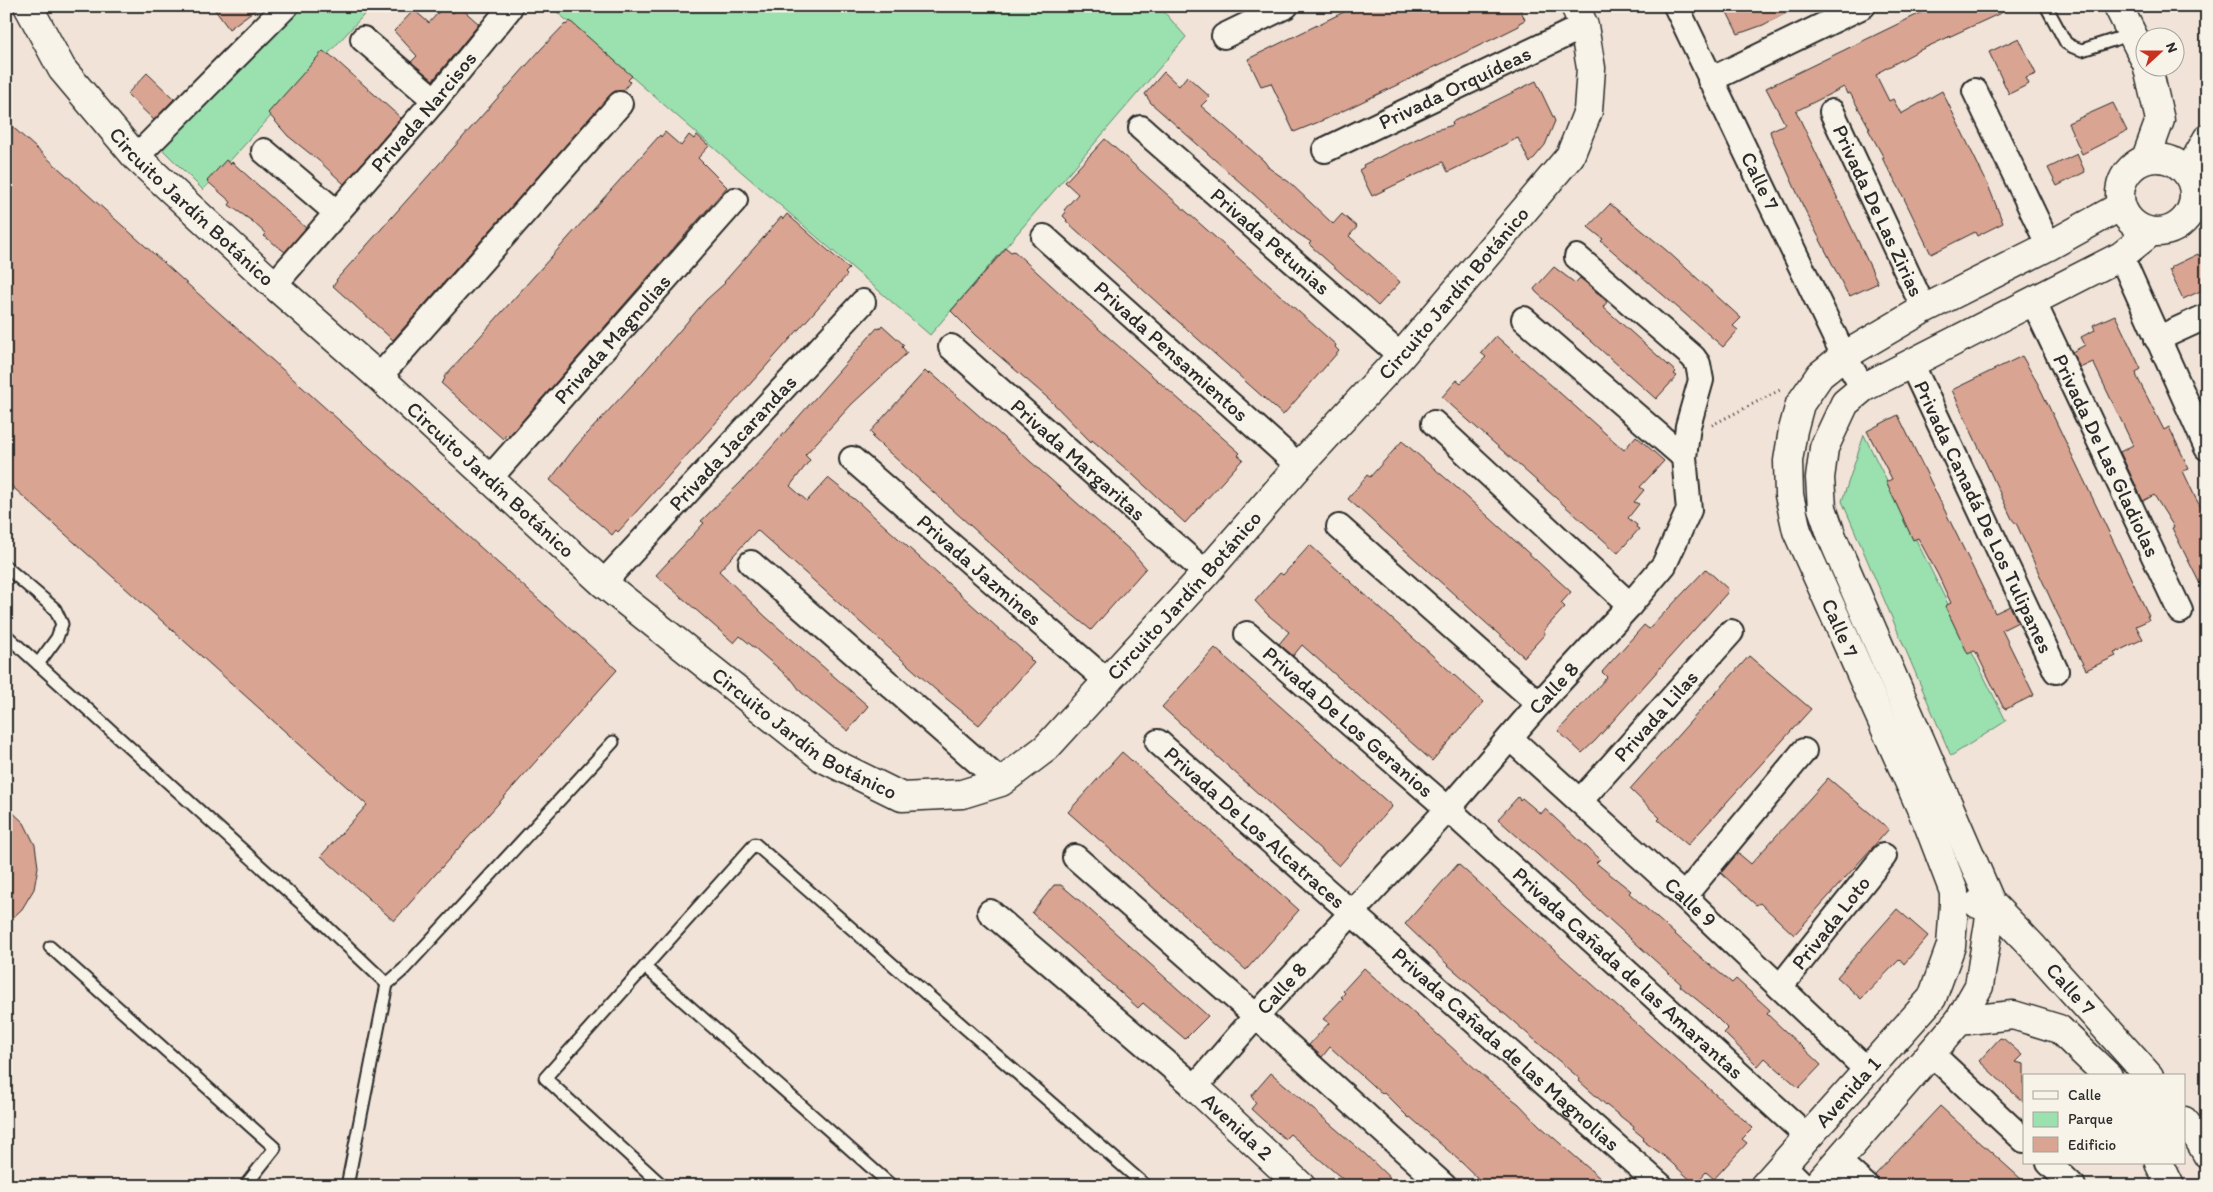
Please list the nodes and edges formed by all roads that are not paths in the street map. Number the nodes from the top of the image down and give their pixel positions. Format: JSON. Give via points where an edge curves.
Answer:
{"nodes":[{"id":1,"x":28,"y":6,"type":"edge"},
{"id":2,"x":286,"y":6,"type":"edge"},
{"id":3,"x":1286,"y":6,"type":"edge"},
{"id":4,"x":1676,"y":6,"type":"edge"},
{"id":5,"x":1863,"y":6,"type":"edge"},
{"id":6,"x":2046,"y":6,"type":"edge"},
{"id":7,"x":2118,"y":6,"type":"edge"},
{"id":8,"x":509,"y":9,"type":"dead end"},
{"id":9,"x":1580,"y":16,"type":"edge"},
{"id":10,"x":2132,"y":34,"type":"junction"},
{"id":11,"x":1224,"y":36,"type":"dead end"},
{"id":12,"x":364,"y":39,"type":"dead end"},
{"id":13,"x":2136,"y":42,"type":"edge"},
{"id":14,"x":2150,"y":78,"type":"edge"},
{"id":15,"x":1710,"y":80,"type":"junction"},
{"id":16,"x":1975,"y":91,"type":"dead end"},
{"id":17,"x":435,"y":100,"type":"junction"},
{"id":18,"x":620,"y":104,"type":"dead end"},
{"id":19,"x":1832,"y":112,"type":"dead end"},
{"id":20,"x":1141,"y":128,"type":"dead end"},
{"id":21,"x":2207,"y":139,"type":"edge"},
{"id":22,"x":1325,"y":150,"type":"dead end"},
{"id":23,"x":264,"y":151,"type":"dead end"},
{"id":24,"x":136,"y":157,"type":"junction"},
{"id":25,"x":2146,"y":158,"type":"junction"},
{"id":26,"x":2188,"y":172,"type":"junction"},
{"id":27,"x":735,"y":200,"type":"dead end"},
{"id":28,"x":2121,"y":206,"type":"junction"},
{"id":29,"x":336,"y":213,"type":"junction"},
{"id":30,"x":2151,"y":232,"type":"junction"},
{"id":31,"x":1044,"y":236,"type":"dead end"},
{"id":32,"x":2049,"y":246,"type":"junction"},
{"id":33,"x":2121,"y":256,"type":"junction"},
{"id":34,"x":1577,"y":257,"type":"dead end"},
{"id":35,"x":274,"y":285,"type":"junction"},
{"id":36,"x":2033,"y":301,"type":"junction"},
{"id":37,"x":863,"y":302,"type":"dead end"},
{"id":38,"x":1924,"y":309,"type":"junction"},
{"id":39,"x":2207,"y":316,"type":"edge"},
{"id":40,"x":1524,"y":319,"type":"dead end"},
{"id":41,"x":2157,"y":339,"type":"junction"},
{"id":42,"x":950,"y":347,"type":"dead end"},
{"id":43,"x":1400,"y":356,"type":"junction"},
{"id":44,"x":1844,"y":356,"type":"junction"},
{"id":45,"x":1911,"y":363,"type":"junction"},
{"id":46,"x":379,"y":377,"type":"junction"},
{"id":47,"x":1863,"y":388,"type":"junction"},
{"id":48,"x":1434,"y":423,"type":"dead end"},
{"id":49,"x":2207,"y":448,"type":"edge"},
{"id":50,"x":1684,"y":457,"type":"junction"},
{"id":51,"x":852,"y":460,"type":"dead end"},
{"id":52,"x":1299,"y":466,"type":"junction"},
{"id":53,"x":490,"y":478,"type":"junction"},
{"id":54,"x":1339,"y":527,"type":"dead end"},
{"id":55,"x":751,"y":563,"type":"dead end"},
{"id":56,"x":6,"y":567,"type":"edge"},
{"id":57,"x":1206,"y":573,"type":"junction"},
{"id":58,"x":603,"y":584,"type":"junction"},
{"id":59,"x":1630,"y":605,"type":"junction"},
{"id":60,"x":2180,"y":611,"type":"dead end"},
{"id":61,"x":1731,"y":632,"type":"dead end"},
{"id":62,"x":1247,"y":634,"type":"dead end"},
{"id":63,"x":6,"y":635,"type":"edge"},
{"id":64,"x":38,"y":664,"type":"junction"},
{"id":65,"x":2056,"y":671,"type":"dead end"},
{"id":66,"x":1107,"y":681,"type":"junction"},
{"id":67,"x":1539,"y":704,"type":"junction"},
{"id":68,"x":1510,"y":738,"type":"junction"},
{"id":69,"x":613,"y":742,"type":"dead end"},
{"id":70,"x":1158,"y":742,"type":"dead end"},
{"id":71,"x":1804,"y":751,"type":"dead end"},
{"id":72,"x":1001,"y":782,"type":"junction"},
{"id":73,"x":1580,"y":801,"type":"junction"},
{"id":74,"x":1448,"y":810,"type":"junction"},
{"id":75,"x":1884,"y":856,"type":"dead end"},
{"id":76,"x":1075,"y":857,"type":"dead end"},
{"id":77,"x":1684,"y":896,"type":"junction"},
{"id":78,"x":1990,"y":903,"type":"junction"},
{"id":79,"x":1954,"y":904,"type":"junction"},
{"id":80,"x":1352,"y":911,"type":"junction"},
{"id":81,"x":990,"y":912,"type":"dead end"},
{"id":82,"x":50,"y":947,"type":"dead end"},
{"id":83,"x":645,"y":967,"type":"junction"},
{"id":84,"x":387,"y":984,"type":"junction"},
{"id":85,"x":1780,"y":988,"type":"junction"},
{"id":86,"x":1932,"y":998,"type":"joint"},
{"id":87,"x":1256,"y":1016,"type":"junction"},
{"id":88,"x":1959,"y":1021,"type":"junction"},
{"id":89,"x":1931,"y":1053,"type":"junction"},
{"id":90,"x":1867,"y":1070,"type":"junction"},
{"id":91,"x":2106,"y":1074,"type":"edge"},
{"id":92,"x":2147,"y":1074,"type":"edge"},
{"id":93,"x":1195,"y":1087,"type":"junction"},
{"id":94,"x":2186,"y":1123,"type":"edge"},
{"id":95,"x":1807,"y":1136,"type":"junction"},
{"id":96,"x":2023,"y":1139,"type":"edge"},
{"id":97,"x":2207,"y":1154,"type":"edge"},
{"id":98,"x":1838,"y":1161,"type":"junction"},
{"id":99,"x":2050,"y":1164,"type":"edge"},
{"id":100,"x":2159,"y":1164,"type":"edge"},
{"id":101,"x":1782,"y":1166,"type":"junction"},
{"id":102,"x":245,"y":1186,"type":"edge"},
{"id":103,"x":347,"y":1186,"type":"edge"},
{"id":104,"x":663,"y":1186,"type":"edge"},
{"id":105,"x":892,"y":1186,"type":"edge"},
{"id":106,"x":1146,"y":1186,"type":"edge"},
{"id":107,"x":1301,"y":1186,"type":"edge"},
{"id":108,"x":1444,"y":1186,"type":"edge"},
{"id":109,"x":1661,"y":1186,"type":"edge"},
{"id":110,"x":1764,"y":1186,"type":"edge"},
{"id":111,"x":1804,"y":1186,"type":"edge"},
{"id":112,"x":1816,"y":1186,"type":"edge"},
{"id":113,"x":1866,"y":1186,"type":"edge"},
{"id":114,"x":2073,"y":1186,"type":"edge"},
{"id":115,"x":2170,"y":1186,"type":"edge"}],
"edges":[{"from":1,"to":24,"type":"main road","name":"Circuito Jardín Botánico","via":[[62,69]]},
{"from":2,"to":24,"type":"street"},
{"from":3,"to":11,"type":"street"},
{"from":4,"to":15,"type":"street","name":"Calle 7"},
{"from":5,"to":15,"type":"street"},
{"from":6,"to":10,"type":"lane","via":[[2066,43],[2073,48],[2082,50]]},
{"from":7,"to":10,"type":"main road"},
{"from":8,"to":17,"type":"street","name":"Privada Narcisos"},
{"from":9,"to":22,"type":"street","name":"Privada Orquídeas"},
{"from":9,"to":43,"type":"main road","name":"Circuito Jardín Botánico","via":[[1591,68],[1588,111],[1570,156]]},
{"from":10,"to":13,"type":"main road"},
{"from":12,"to":17,"type":"street"},
{"from":14,"to":25,"type":"main road","via":[[2160,120]]},
{"from":15,"to":44,"type":"street","name":"Calle 7"},
{"from":16,"to":32,"type":"street"},
{"from":17,"to":29,"type":"street","name":"Privada Narcisos"},
{"from":18,"to":46,"type":"street"},
{"from":19,"to":38,"type":"street","name":"Privada De Las Zirias"},
{"from":20,"to":43,"type":"street","name":"Privada Petunias"},
{"from":21,"to":26,"type":"main road"},
{"from":23,"to":29,"type":"street"},
{"from":24,"to":35,"type":"main road","name":"Circuito Jardín Botánico"},
{"from":25,"to":26,"type":"main road","via":[[2166,158]]},
{"from":25,"to":28,"type":"main road","via":[[2134,164],[2126,174],[2120,193]]},
{"from":26,"to":30,"type":"main road","via":[[2194,185],[2194,198],[2188,216],[2179,226],[2164,232]]},
{"from":27,"to":53,"type":"street","name":"Privada Magnolias"},
{"from":28,"to":30,"type":"main road","via":[[2132,223]]},
{"from":28,"to":32,"type":"main road"},
{"from":29,"to":35,"type":"street","name":"Privada Narcisos"},
{"from":30,"to":33,"type":"main road"},
{"from":31,"to":52,"type":"street","name":"Privada Pensamientos"},
{"from":32,"to":38,"type":"main road"},
{"from":33,"to":36,"type":"main road"},
{"from":33,"to":41,"type":"street"},
{"from":34,"to":50,"type":"street","name":"Calle 8","via":[[1693,356],[1698,364],[1701,380],[1688,426]]},
{"from":35,"to":46,"type":"main road","name":"Circuito Jardín Botánico"},
{"from":36,"to":45,"type":"main road"},
{"from":36,"to":60,"type":"street","name":"Privada De Las Gladiolas"},
{"from":37,"to":58,"type":"street","name":"Privada Jacarandas"},
{"from":38,"to":44,"type":"main road"},
{"from":39,"to":41,"type":"street"},
{"from":40,"to":50,"type":"street"},
{"from":41,"to":49,"type":"street"},
{"from":42,"to":57,"type":"street","name":"Privada Margaritas"},
{"from":43,"to":52,"type":"main road","name":"Circuito Jardín Botánico"},
{"from":44,"to":47,"type":"street","name":"Calle 7"},
{"from":44,"to":79,"type":"main road","name":"Calle 7","via":[[1820,375],[1800,404],[1788,461],[1789,495],[1797,531],[1928,824],[1954,892]]},
{"from":45,"to":47,"type":"main road"},
{"from":45,"to":65,"type":"street","name":"Privada Canadá De Los Tulipanes"},
{"from":46,"to":53,"type":"main road","name":"Circuito Jardín Botánico"},
{"from":47,"to":78,"type":"main road","name":"Calle 7","via":[[1845,403],[1824,448],[1820,478],[1822,508]]},
{"from":48,"to":59,"type":"street"},
{"from":50,"to":59,"type":"street","name":"Calle 8","via":[[1689,500],[1686,520],[1664,565]]},
{"from":51,"to":66,"type":"street","name":"Privada Jazmines"},
{"from":52,"to":57,"type":"main road","name":"Circuito Jardín Botánico"},
{"from":53,"to":58,"type":"main road","name":"Circuito Jardín Botánico"},
{"from":54,"to":67,"type":"street"},
{"from":55,"to":72,"type":"street"},
{"from":56,"to":64,"type":"lane","via":[[55,609],[62,624],[58,638]]},
{"from":57,"to":66,"type":"main road","name":"Circuito Jardín Botánico"},
{"from":58,"to":72,"type":"main road","name":"Circuito Jardín Botánico","via":[[824,758],[902,797],[962,794]]},
{"from":59,"to":67,"type":"street","name":"Calle 8"},
{"from":61,"to":73,"type":"street","name":"Privada Lilas"},
{"from":62,"to":74,"type":"street","name":"Privada De Los Geranios"},
{"from":63,"to":64,"type":"lane"},
{"from":64,"to":84,"type":"lane"},
{"from":66,"to":72,"type":"main road","name":"Circuito Jardín Botánico","via":[[1046,748]]},
{"from":67,"to":68,"type":"street","name":"Calle 8"},
{"from":68,"to":73,"type":"street","name":"Calle 9"},
{"from":68,"to":74,"type":"street","name":"Calle 8"},
{"from":69,"to":84,"type":"lane"},
{"from":70,"to":80,"type":"street","name":"Privada De Los Alcatraces"},
{"from":71,"to":77,"type":"street"},
{"from":73,"to":77,"type":"street","name":"Calle 9"},
{"from":74,"to":80,"type":"street","name":"Calle 8"},
{"from":74,"to":95,"type":"street","name":"Privada Cañada de las Amarantas"},
{"from":75,"to":85,"type":"street","name":"Privada Loto"},
{"from":76,"to":87,"type":"street"},
{"from":77,"to":85,"type":"street","name":"Calle 9"},
{"from":78,"to":79,"type":"main road"},
{"from":78,"to":88,"type":"main road","via":[[1979,986]]},
{"from":78,"to":92,"type":"main road","name":"Calle 7"},
{"from":79,"to":86,"type":"main road","name":"Calle 7","via":[[1951,946]]},
{"from":80,"to":87,"type":"street","name":"Calle 8"},
{"from":80,"to":109,"type":"street","name":"Privada Cañada de las Magnolias"},
{"from":81,"to":93,"type":"street"},
{"from":82,"to":102,"type":"lane","via":[[275,1148]]},
{"from":83,"to":104,"type":"lane","via":[[545,1078]]},
{"from":83,"to":105,"type":"lane"},
{"from":83,"to":106,"type":"lane","via":[[755,844]]},
{"from":84,"to":103,"type":"lane"},
{"from":85,"to":90,"type":"street","name":"Calle 9"},
{"from":86,"to":90,"type":"main road","name":"Avenida 1"},
{"from":87,"to":93,"type":"street","name":"Calle 8"},
{"from":87,"to":108,"type":"street"},
{"from":88,"to":89,"type":"main road","name":"Avenida 1"},
{"from":88,"to":91,"type":"main road","name":"Calle 7","via":[[2013,1014],[2059,1029]]},
{"from":89,"to":96,"type":"street"},
{"from":89,"to":98,"type":"main road","name":"Avenida 1"},
{"from":90,"to":95,"type":"main road","name":"Avenida 1"},
{"from":93,"to":107,"type":"main road","name":"Avenida 2"},
{"from":94,"to":97,"type":"main road"},
{"from":95,"to":101,"type":"main road","name":"Avenida 1"},
{"from":98,"to":112,"type":"main road","name":"Avenida 1"},
{"from":98,"to":113,"type":"street"},
{"from":99,"to":114,"type":"street"},
{"from":100,"to":115,"type":"main road"},
{"from":101,"to":110,"type":"main road","name":"Avenida 1"},
{"from":101,"to":111,"type":"street"}]}
